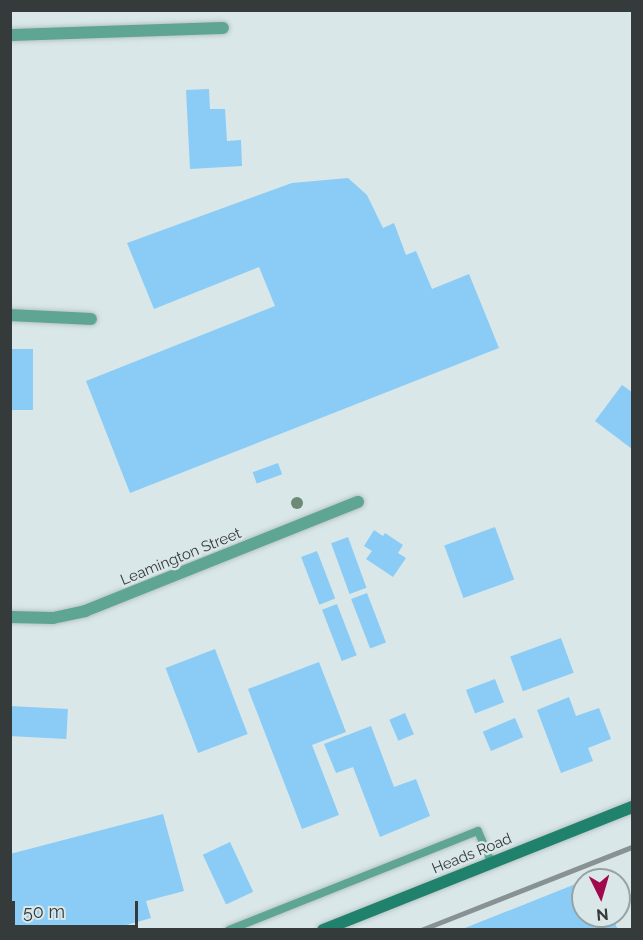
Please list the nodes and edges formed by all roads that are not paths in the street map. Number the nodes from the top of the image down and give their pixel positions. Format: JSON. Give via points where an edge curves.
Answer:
{"nodes":[{"id":1,"x":223,"y":28,"type":"dead end"},
{"id":2,"x":10,"y":35,"type":"edge"},
{"id":3,"x":10,"y":315,"type":"edge"},
{"id":4,"x":91,"y":319,"type":"dead end"},
{"id":5,"x":358,"y":502,"type":"dead end"},
{"id":6,"x":10,"y":617,"type":"edge"},
{"id":7,"x":633,"y":807,"type":"edge"},
{"id":8,"x":491,"y":862,"type":"junction"},
{"id":9,"x":229,"y":930,"type":"edge"},
{"id":10,"x":323,"y":930,"type":"edge"}],
"edges":[{"from":1,"to":2,"type":"street"},
{"from":3,"to":4,"type":"street"},
{"from":5,"to":6,"type":"street","name":"Leamington Street","via":[[85,611],[53,618]]},
{"from":7,"to":8,"type":"main road","name":"Heads Road"},
{"from":8,"to":9,"type":"lane","via":[[478,831]]},
{"from":8,"to":10,"type":"main road","name":"Heads Road"}]}
